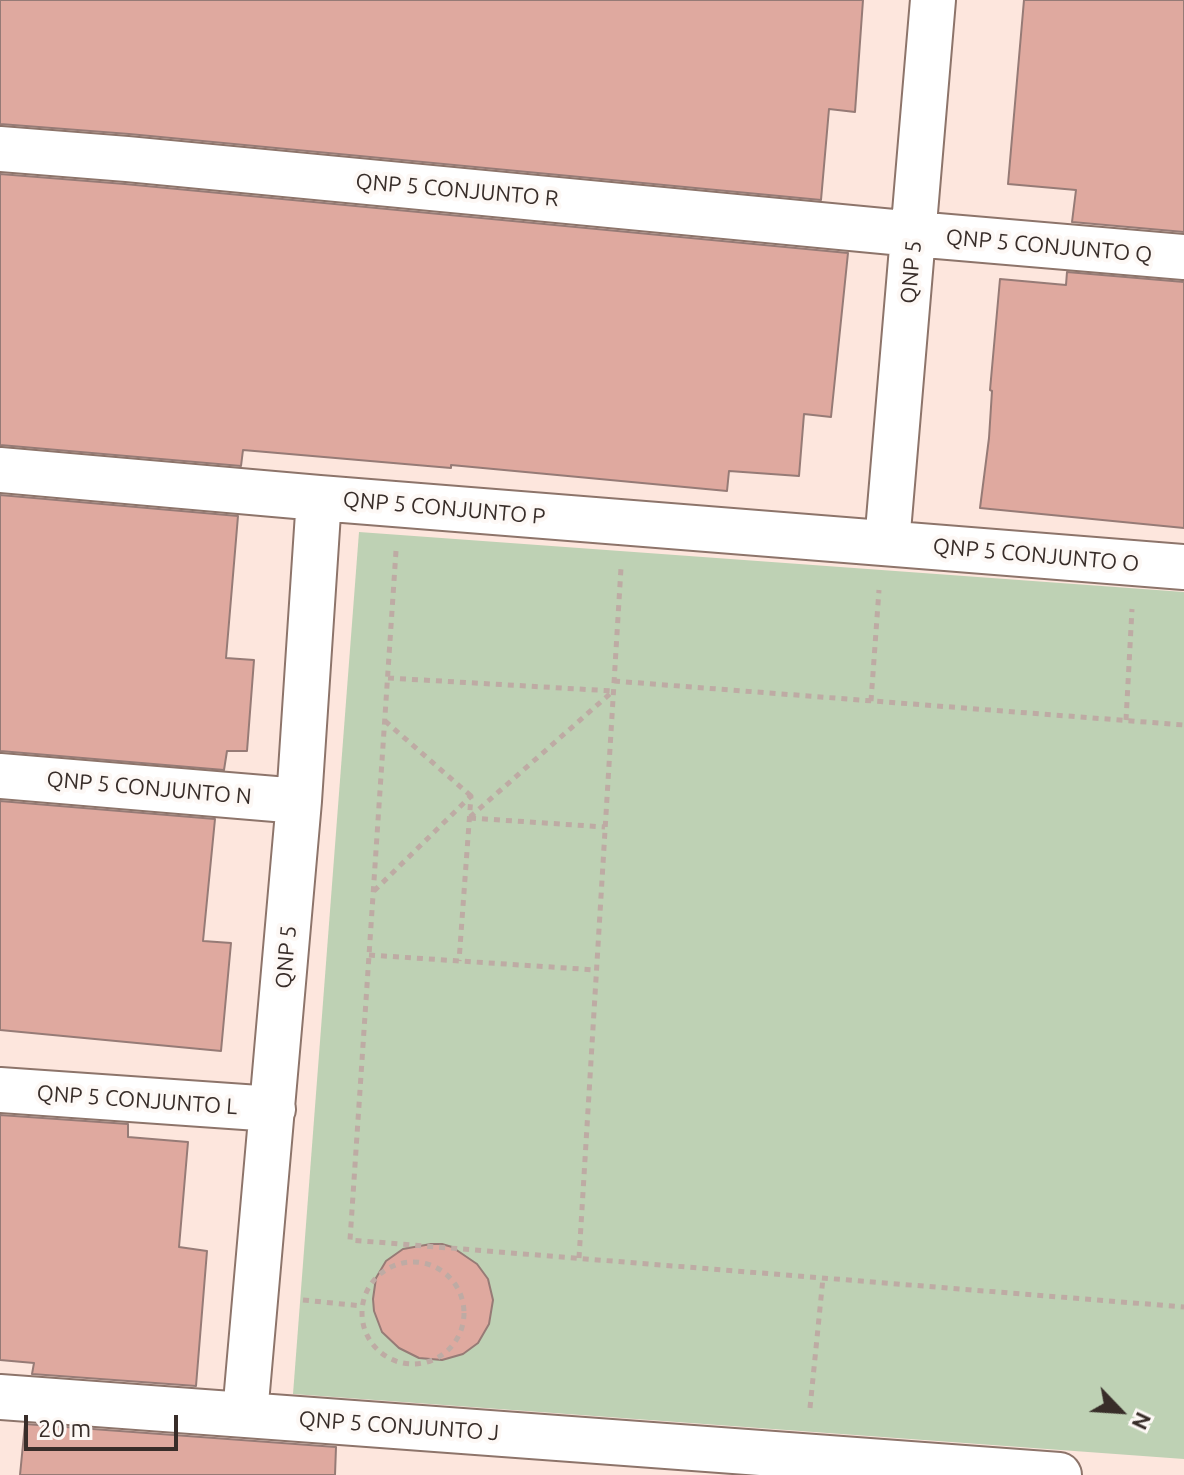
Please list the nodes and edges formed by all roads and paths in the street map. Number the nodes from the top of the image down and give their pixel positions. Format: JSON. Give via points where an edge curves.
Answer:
{"nodes":[{"id":1,"x":933,"y":0,"type":"edge"},
{"id":2,"x":0,"y":149,"type":"edge"},
{"id":3,"x":914,"y":234,"type":"junction"},
{"id":4,"x":1184,"y":257,"type":"edge"},
{"id":5,"x":0,"y":470,"type":"edge"},
{"id":6,"x":319,"y":498,"type":"junction"},
{"id":7,"x":396,"y":551,"type":"dead end"},
{"id":8,"x":884,"y":564,"type":"junction"},
{"id":9,"x":621,"y":565,"type":"dead end"},
{"id":10,"x":1184,"y":567,"type":"edge"},
{"id":11,"x":1132,"y":603,"type":"dead end"},
{"id":12,"x":388,"y":678,"type":"junction"},
{"id":13,"x":614,"y":681,"type":"junction"},
{"id":14,"x":613,"y":691,"type":"junction"},
{"id":15,"x":871,"y":701,"type":"junction"},
{"id":16,"x":1126,"y":720,"type":"junction"},
{"id":17,"x":385,"y":721,"type":"junction"},
{"id":18,"x":1184,"y":725,"type":"edge"},
{"id":19,"x":0,"y":776,"type":"edge"},
{"id":20,"x":471,"y":796,"type":"junction"},
{"id":21,"x":299,"y":801,"type":"junction"},
{"id":22,"x":469,"y":818,"type":"junction"},
{"id":23,"x":605,"y":827,"type":"junction"},
{"id":24,"x":374,"y":891,"type":"junction"},
{"id":25,"x":369,"y":955,"type":"junction"},
{"id":26,"x":459,"y":961,"type":"junction"},
{"id":27,"x":596,"y":970,"type":"junction"},
{"id":28,"x":0,"y":1090,"type":"edge"},
{"id":29,"x":273,"y":1109,"type":"junction"},
{"id":30,"x":579,"y":1258,"type":"junction"},
{"id":31,"x":823,"y":1278,"type":"junction"},
{"id":32,"x":301,"y":1300,"type":"dead end"},
{"id":33,"x":362,"y":1306,"type":"junction"},
{"id":34,"x":1184,"y":1307,"type":"edge"},
{"id":35,"x":0,"y":1397,"type":"edge"},
{"id":36,"x":245,"y":1414,"type":"junction"},
{"id":37,"x":801,"y":1449,"type":"edge"},
{"id":38,"x":1059,"y":1475,"type":"edge"}],
"edges":[{"from":1,"to":3,"type":"street","name":"QNP 5"},
{"from":2,"to":3,"type":"street","name":"QNP 5 CONJUNTO R"},
{"from":3,"to":4,"type":"street","name":"QNP 5 CONJUNTO Q"},
{"from":3,"to":8,"type":"street","name":"QNP 5"},
{"from":5,"to":6,"type":"street","name":"QNP 5 CONJUNTO P"},
{"from":6,"to":8,"type":"street","name":"QNP 5 CONJUNTO P"},
{"from":6,"to":21,"type":"street","name":"QNP 5"},
{"from":7,"to":12,"type":"path"},
{"from":8,"to":10,"type":"street","name":"QNP 5 CONJUNTO O"},
{"from":8,"to":15,"type":"path"},
{"from":9,"to":13,"type":"path"},
{"from":11,"to":16,"type":"path"},
{"from":12,"to":14,"type":"path"},
{"from":12,"to":17,"type":"path"},
{"from":13,"to":14,"type":"path"},
{"from":13,"to":15,"type":"path"},
{"from":14,"to":22,"type":"path"},
{"from":14,"to":23,"type":"path"},
{"from":15,"to":16,"type":"path"},
{"from":16,"to":18,"type":"path"},
{"from":17,"to":20,"type":"path"},
{"from":17,"to":24,"type":"path"},
{"from":19,"to":21,"type":"street","name":"QNP 5 CONJUNTO N"},
{"from":20,"to":22,"type":"path"},
{"from":20,"to":24,"type":"path"},
{"from":21,"to":29,"type":"street","name":"QNP 5"},
{"from":22,"to":23,"type":"path"},
{"from":22,"to":26,"type":"path"},
{"from":23,"to":27,"type":"path"},
{"from":24,"to":25,"type":"path"},
{"from":25,"to":26,"type":"path"},
{"from":25,"to":30,"type":"path","via":[[350,1240]]},
{"from":26,"to":27,"type":"path"},
{"from":27,"to":30,"type":"path"},
{"from":28,"to":29,"type":"street","name":"QNP 5 CONJUNTO L"},
{"from":29,"to":36,"type":"street","name":"QNP 5"},
{"from":30,"to":31,"type":"path"},
{"from":31,"to":34,"type":"path"},
{"from":31,"to":37,"type":"path"},
{"from":32,"to":33,"type":"path"},
{"from":33,"to":33,"type":"path","via":[[365,1332],[374,1347],[404,1364],[422,1364],[452,1347],[465,1314],[456,1283],[429,1263],[413,1261],[382,1271]]},
{"from":35,"to":36,"type":"street","name":"QNP 5 CONJUNTO J"},
{"from":36,"to":37,"type":"street","name":"QNP 5 CONJUNTO J"},
{"from":37,"to":38,"type":"street","name":"QNP 5 CONJUNTO J"}]}
